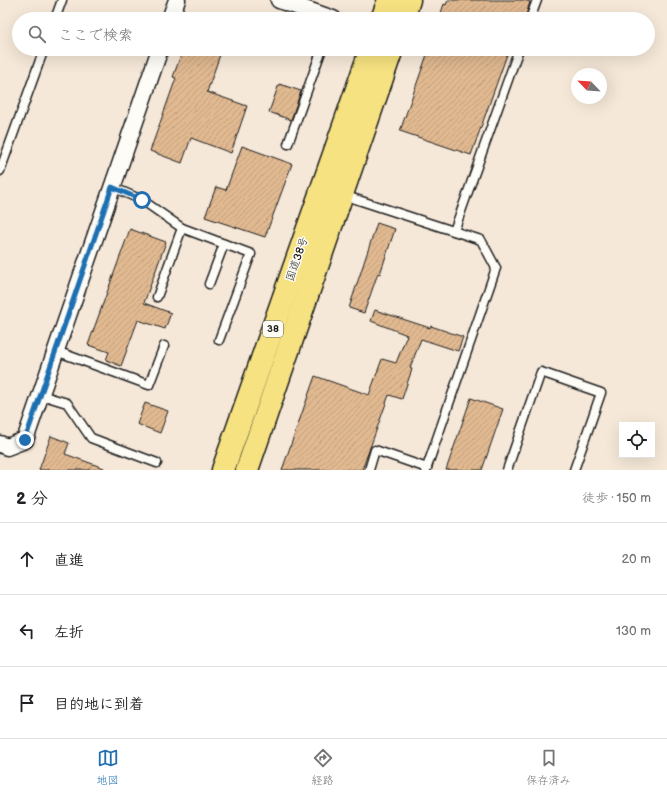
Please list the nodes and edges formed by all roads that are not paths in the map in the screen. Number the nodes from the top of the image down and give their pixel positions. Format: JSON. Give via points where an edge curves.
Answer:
{"nodes":[{"id":1,"x":62,"y":0,"type":"edge"},
{"id":2,"x":176,"y":0,"type":"edge"},
{"id":3,"x":279,"y":0,"type":"edge"},
{"id":4,"x":389,"y":0,"type":"edge"},
{"id":5,"x":409,"y":0,"type":"edge"},
{"id":6,"x":537,"y":0,"type":"edge"},
{"id":7,"x":58,"y":12,"type":"edge"},
{"id":8,"x":172,"y":12,"type":"edge"},
{"id":9,"x":313,"y":12,"type":"edge"},
{"id":10,"x":385,"y":12,"type":"edge"},
{"id":11,"x":405,"y":12,"type":"edge"},
{"id":12,"x":533,"y":12,"type":"edge"},
{"id":13,"x":41,"y":56,"type":"edge"},
{"id":14,"x":158,"y":56,"type":"edge"},
{"id":15,"x":319,"y":56,"type":"edge"},
{"id":16,"x":369,"y":56,"type":"edge"},
{"id":17,"x":389,"y":56,"type":"edge"},
{"id":18,"x":516,"y":56,"type":"edge"},
{"id":19,"x":288,"y":144,"type":"dead end"},
{"id":20,"x":0,"y":171,"type":"edge"},
{"id":21,"x":112,"y":187,"type":"junction"},
{"id":22,"x":331,"y":191,"type":"junction"},
{"id":23,"x":182,"y":228,"type":"junction"},
{"id":24,"x":454,"y":231,"type":"junction"},
{"id":25,"x":224,"y":244,"type":"junction"},
{"id":26,"x":209,"y":284,"type":"dead end"},
{"id":27,"x":157,"y":297,"type":"dead end"},
{"id":28,"x":219,"y":340,"type":"dead end"},
{"id":29,"x":164,"y":346,"type":"dead end"},
{"id":30,"x":56,"y":351,"type":"junction"},
{"id":31,"x":40,"y":395,"type":"junction"},
{"id":32,"x":0,"y":444,"type":"edge"},
{"id":33,"x":157,"y":463,"type":"dead end"},
{"id":34,"x":426,"y":469,"type":"edge"},
{"id":35,"x":223,"y":470,"type":"edge"},
{"id":36,"x":247,"y":470,"type":"edge"},
{"id":37,"x":369,"y":470,"type":"edge"},
{"id":38,"x":506,"y":470,"type":"edge"},
{"id":39,"x":574,"y":470,"type":"edge"}],
"edges":[{"from":1,"to":7,"type":"lane"},
{"from":2,"to":8,"type":"street"},
{"from":3,"to":9,"type":"street"},
{"from":4,"to":10,"type":"highway"},
{"from":5,"to":11,"type":"highway"},
{"from":6,"to":12,"type":"lane"},
{"from":13,"to":20,"type":"lane"},
{"from":14,"to":21,"type":"street"},
{"from":15,"to":19,"type":"lane"},
{"from":16,"to":22,"type":"highway","name":"国道38号","number":"38"},
{"from":17,"to":22,"type":"highway","name":"国道38号","number":"38"},
{"from":18,"to":24,"type":"lane"},
{"from":21,"to":23,"type":"lane","via":[[142,200]]},
{"from":21,"to":30,"type":"street"},
{"from":22,"to":24,"type":"lane"},
{"from":22,"to":35,"type":"highway","name":"国道38号","number":"38"},
{"from":22,"to":36,"type":"highway","name":"国道38号","number":"38"},
{"from":23,"to":25,"type":"lane"},
{"from":23,"to":27,"type":"lane"},
{"from":24,"to":34,"type":"lane","via":[[482,240],[496,268]]},
{"from":25,"to":26,"type":"lane"},
{"from":25,"to":28,"type":"lane","via":[[251,254]]},
{"from":29,"to":30,"type":"lane","via":[[149,384]]},
{"from":30,"to":31,"type":"street"},
{"from":31,"to":32,"type":"street","via":[[25,440],[8,447]]},
{"from":31,"to":33,"type":"lane","via":[[67,403],[91,438]]},
{"from":34,"to":37,"type":"lane","via":[[375,450]]},
{"from":38,"to":39,"type":"lane","via":[[541,372],[602,393]]}]}
